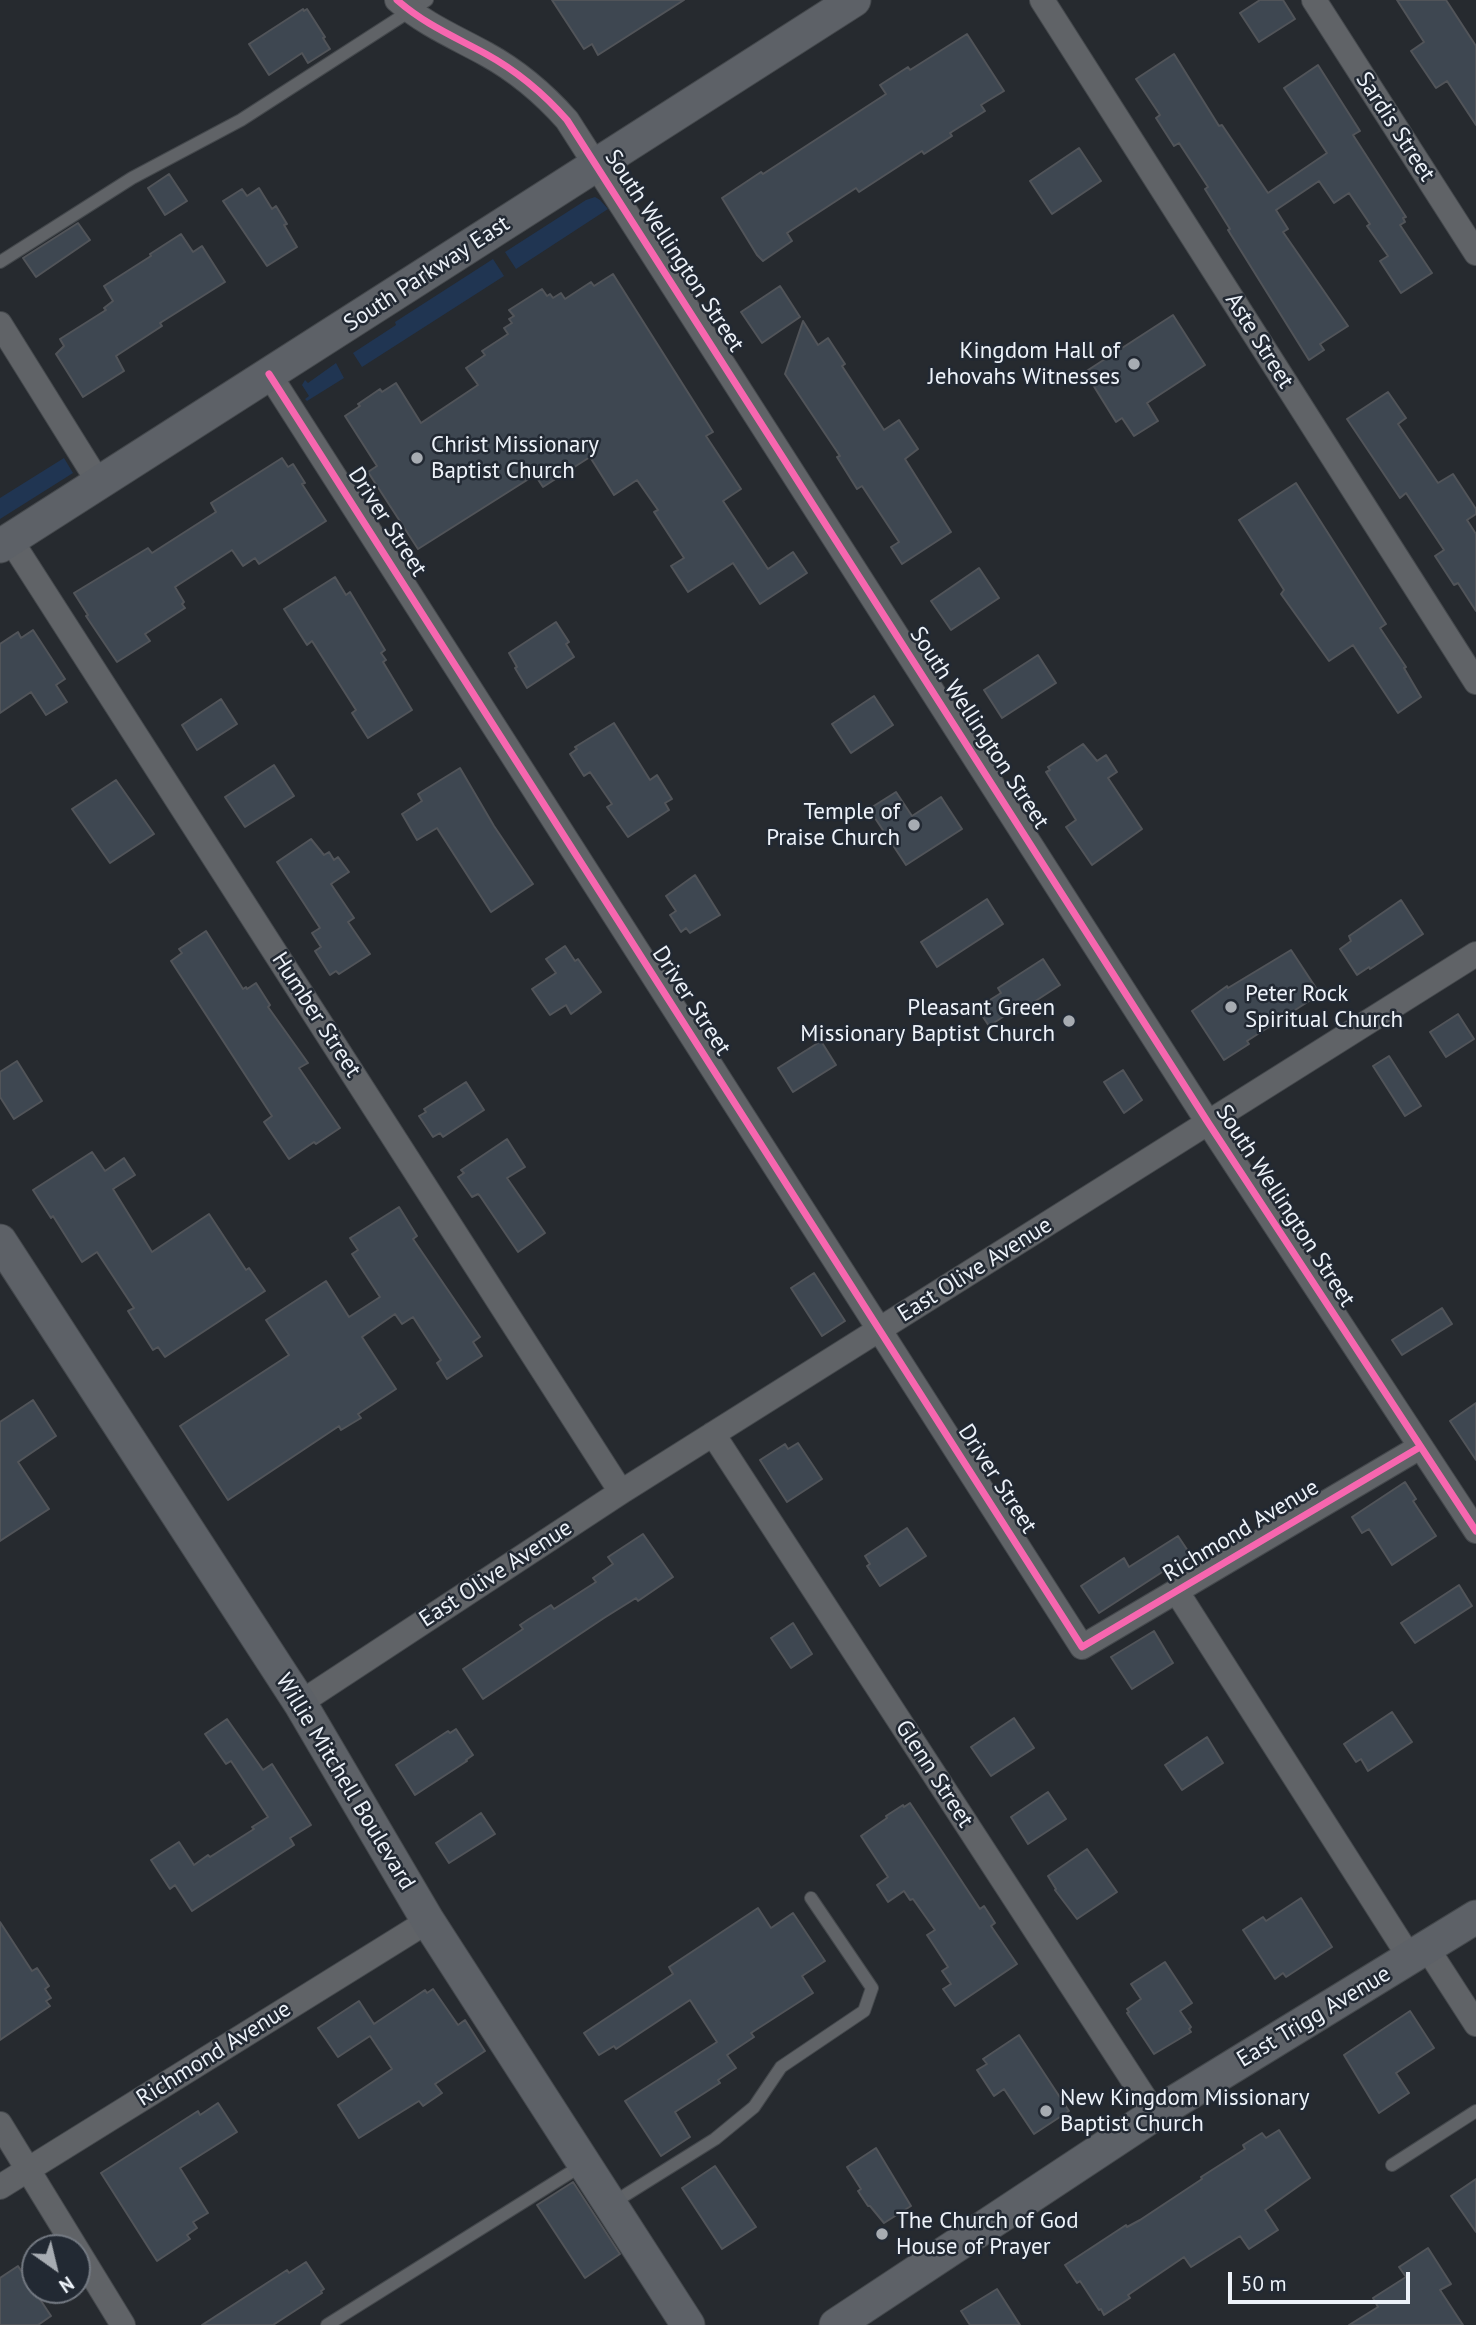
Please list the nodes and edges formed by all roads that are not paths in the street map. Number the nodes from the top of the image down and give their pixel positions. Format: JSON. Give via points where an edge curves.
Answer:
{"nodes":[{"id":1,"x":854,"y":0,"type":"edge"},
{"id":2,"x":1042,"y":0,"type":"edge"},
{"id":3,"x":1314,"y":0,"type":"edge"},
{"id":4,"x":411,"y":4,"type":"edge"},
{"id":5,"x":597,"y":166,"type":"junction"},
{"id":6,"x":1476,"y":253,"type":"edge"},
{"id":7,"x":0,"y":262,"type":"edge"},
{"id":8,"x":0,"y":324,"type":"edge"},
{"id":9,"x":269,"y":374,"type":"junction"},
{"id":10,"x":99,"y":483,"type":"junction"},
{"id":11,"x":5,"y":543,"type":"edge"},
{"id":12,"x":1476,"y":682,"type":"edge"},
{"id":13,"x":1474,"y":958,"type":"edge"},
{"id":14,"x":1209,"y":1124,"type":"junction"},
{"id":15,"x":0,"y":1241,"type":"edge"},
{"id":16,"x":878,"y":1330,"type":"junction"},
{"id":17,"x":713,"y":1434,"type":"junction"},
{"id":18,"x":1420,"y":1447,"type":"junction"},
{"id":19,"x":621,"y":1492,"type":"junction"},
{"id":20,"x":1476,"y":1531,"type":"edge"},
{"id":21,"x":1177,"y":1592,"type":"junction"},
{"id":22,"x":1082,"y":1647,"type":"joint"},
{"id":23,"x":300,"y":1703,"type":"junction"},
{"id":24,"x":811,"y":1898,"type":"dead end"},
{"id":25,"x":1476,"y":1917,"type":"edge"},
{"id":26,"x":428,"y":1921,"type":"junction"},
{"id":27,"x":1418,"y":1953,"type":"junction"},
{"id":28,"x":1476,"y":2025,"type":"edge"},
{"id":29,"x":1476,"y":2111,"type":"edge"},
{"id":30,"x":1155,"y":2114,"type":"junction"},
{"id":31,"x":0,"y":2124,"type":"edge"},
{"id":32,"x":585,"y":2164,"type":"junction"},
{"id":33,"x":1392,"y":2165,"type":"dead end"},
{"id":34,"x":29,"y":2169,"type":"junction"},
{"id":35,"x":0,"y":2187,"type":"edge"},
{"id":36,"x":611,"y":2205,"type":"junction"},
{"id":37,"x":123,"y":2325,"type":"edge"},
{"id":38,"x":327,"y":2325,"type":"edge"},
{"id":39,"x":688,"y":2325,"type":"edge"},
{"id":40,"x":836,"y":2325,"type":"edge"}],
"edges":[{"from":1,"to":5,"type":"street","name":"South Parkway East"},
{"from":2,"to":12,"type":"street","name":"Aste Street"},
{"from":3,"to":6,"type":"street","name":"Sardis Street"},
{"from":4,"to":5,"type":"street","name":"South Wellington Street","via":[[440,31],[488,55],[548,99]]},
{"from":4,"to":7,"type":"lane","via":[[241,120],[132,178]]},
{"from":5,"to":9,"type":"street","name":"South Parkway East"},
{"from":5,"to":14,"type":"street","name":"South Wellington Street"},
{"from":8,"to":10,"type":"street"},
{"from":9,"to":10,"type":"street","name":"South Parkway East"},
{"from":9,"to":16,"type":"street","name":"Driver Street"},
{"from":10,"to":11,"type":"street","name":"South Parkway East"},
{"from":11,"to":19,"type":"street","name":"Humber Street"},
{"from":13,"to":14,"type":"street","name":"East Olive Avenue"},
{"from":14,"to":16,"type":"street","name":"East Olive Avenue"},
{"from":14,"to":18,"type":"street","name":"South Wellington Street"},
{"from":15,"to":23,"type":"street","name":"Willie Mitchell Boulevard"},
{"from":16,"to":17,"type":"street","name":"East Olive Avenue"},
{"from":16,"to":22,"type":"street","name":"Driver Street"},
{"from":17,"to":19,"type":"street","name":"East Olive Avenue"},
{"from":17,"to":30,"type":"street","name":"Glenn Street"},
{"from":18,"to":20,"type":"street","name":"South Wellington Street"},
{"from":18,"to":21,"type":"street","name":"Richmond Avenue"},
{"from":19,"to":23,"type":"street","name":"East Olive Avenue"},
{"from":21,"to":22,"type":"street","name":"Richmond Avenue"},
{"from":21,"to":27,"type":"street"},
{"from":23,"to":26,"type":"street","name":"Willie Mitchell Boulevard"},
{"from":24,"to":36,"type":"lane","via":[[872,1988],[864,2011],[781,2067],[754,2107],[715,2138]]},
{"from":25,"to":27,"type":"street","name":"East Trigg Avenue"},
{"from":26,"to":32,"type":"street","name":"Willie Mitchell Boulevard"},
{"from":26,"to":34,"type":"street","name":"Richmond Avenue"},
{"from":27,"to":28,"type":"street"},
{"from":27,"to":30,"type":"street","name":"East Trigg Avenue"},
{"from":29,"to":33,"type":"lane"},
{"from":30,"to":40,"type":"street","name":"East Trigg Avenue"},
{"from":31,"to":34,"type":"street"},
{"from":32,"to":36,"type":"street","name":"Willie Mitchell Boulevard"},
{"from":32,"to":38,"type":"lane"},
{"from":34,"to":35,"type":"street","name":"Richmond Avenue"},
{"from":34,"to":37,"type":"street"},
{"from":36,"to":39,"type":"street","name":"Willie Mitchell Boulevard"}]}
